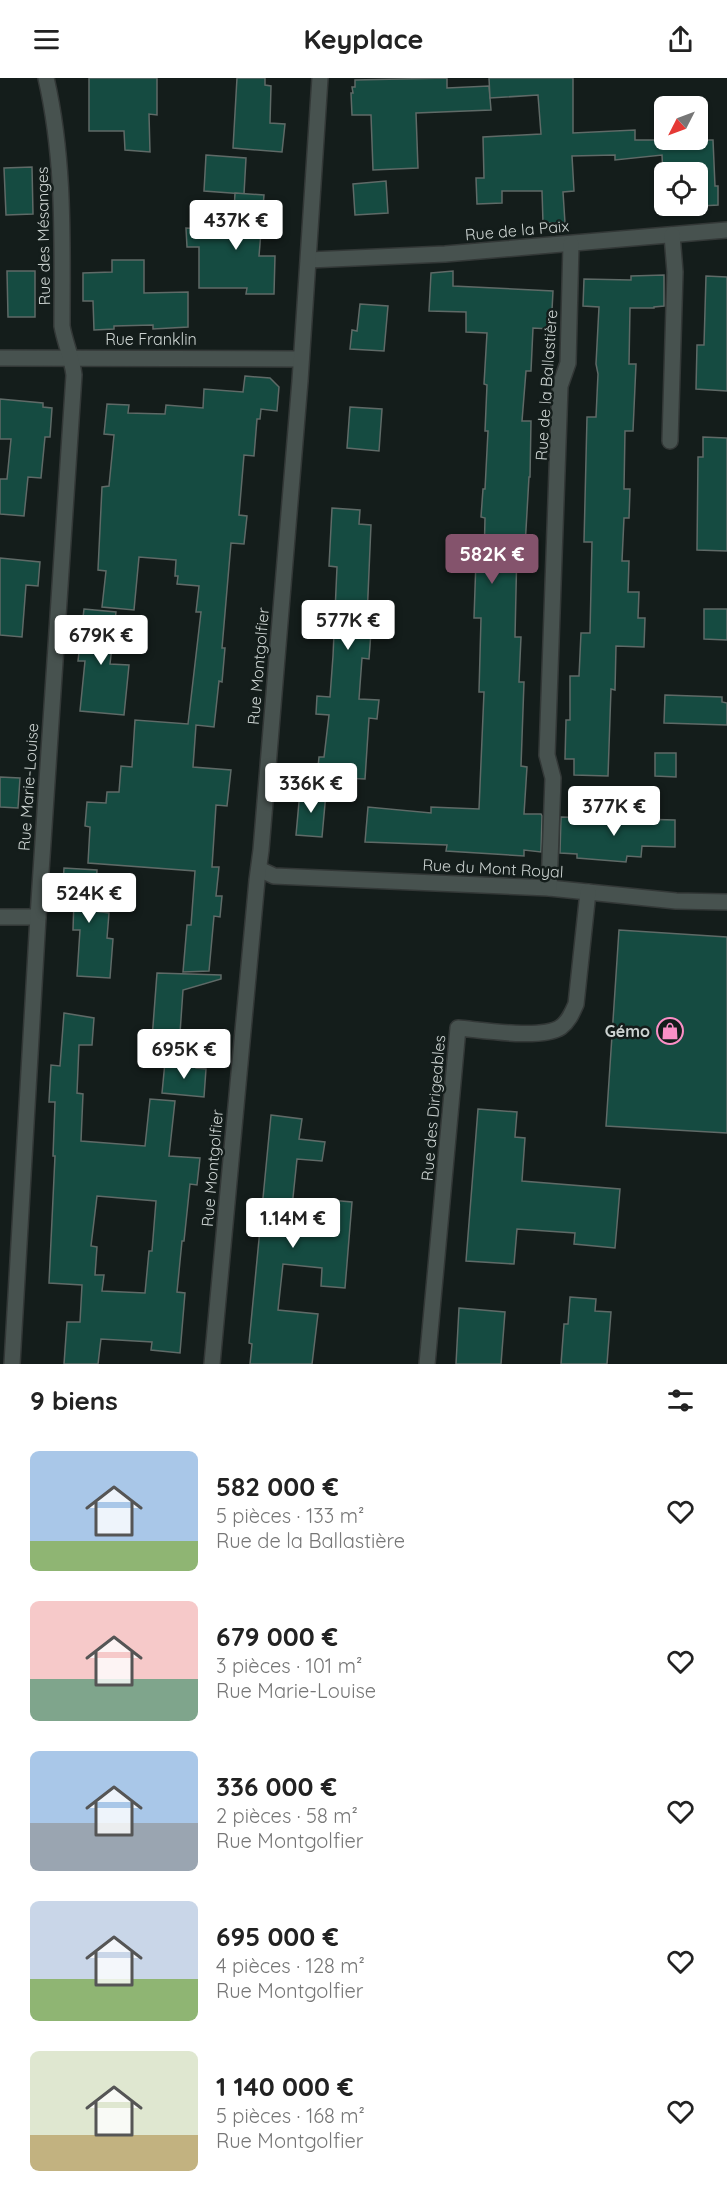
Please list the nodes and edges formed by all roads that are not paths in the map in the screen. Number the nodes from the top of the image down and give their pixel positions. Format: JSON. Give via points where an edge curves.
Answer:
{"nodes":[{"id":1,"x":46,"y":78,"type":"edge"},
{"id":2,"x":320,"y":78,"type":"edge"},
{"id":3,"x":727,"y":230,"type":"edge"},
{"id":4,"x":672,"y":235,"type":"junction"},
{"id":5,"x":571,"y":244,"type":"junction"},
{"id":6,"x":309,"y":260,"type":"junction"},
{"id":7,"x":72,"y":357,"type":"junction"},
{"id":8,"x":0,"y":358,"type":"edge"},
{"id":9,"x":302,"y":359,"type":"junction"},
{"id":10,"x":670,"y":441,"type":"dead end"},
{"id":11,"x":259,"y":869,"type":"junction"},
{"id":12,"x":549,"y":888,"type":"junction"},
{"id":13,"x":588,"y":892,"type":"junction"},
{"id":14,"x":727,"y":902,"type":"edge"},
{"id":15,"x":38,"y":916,"type":"junction"},
{"id":16,"x":0,"y":917,"type":"edge"},
{"id":17,"x":12,"y":1364,"type":"edge"},
{"id":18,"x":212,"y":1364,"type":"edge"},
{"id":19,"x":428,"y":1364,"type":"edge"}],
"edges":[{"from":1,"to":7,"type":"street","name":"Rue des Mésanges","via":[[54,110],[63,194],[62,326]]},
{"from":2,"to":6,"type":"street","name":"Rue Montgolfier"},
{"from":3,"to":4,"type":"street","name":"Rue de la Paix"},
{"from":4,"to":5,"type":"street","name":"Rue de la Paix"},
{"from":4,"to":10,"type":"street","via":[[675,272]]},
{"from":5,"to":6,"type":"street","name":"Rue de la Paix"},
{"from":5,"to":12,"type":"street","name":"Rue de la Ballastière","via":[[568,363],[560,386],[547,755],[553,778]]},
{"from":6,"to":9,"type":"street","name":"Rue Montgolfier"},
{"from":7,"to":8,"type":"street","name":"Rue Franklin"},
{"from":7,"to":9,"type":"street","name":"Rue Franklin"},
{"from":7,"to":15,"type":"street","name":"Rue Marie-Louise","via":[[74,375]]},
{"from":9,"to":11,"type":"street","name":"Rue Montgolfier"},
{"from":11,"to":12,"type":"street","name":"Rue du Mont Royal","via":[[274,876]]},
{"from":11,"to":18,"type":"street","name":"Rue Montgolfier"},
{"from":12,"to":13,"type":"street","name":"Rue du Mont Royal"},
{"from":13,"to":14,"type":"street","name":"Rue du Mont Royal"},
{"from":13,"to":19,"type":"street","name":"Rue des Dirigeables","via":[[576,1004],[571,1018],[549,1033],[458,1028]]},
{"from":15,"to":16,"type":"street"},
{"from":15,"to":17,"type":"street","name":"Rue Marie-Louise"}]}
